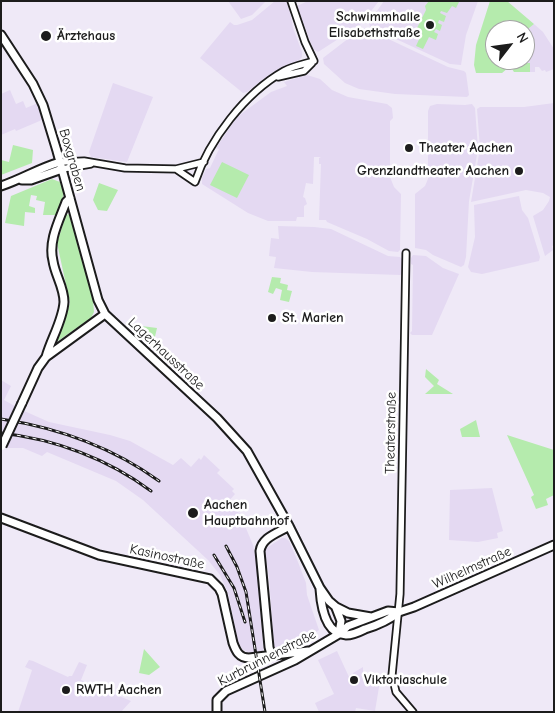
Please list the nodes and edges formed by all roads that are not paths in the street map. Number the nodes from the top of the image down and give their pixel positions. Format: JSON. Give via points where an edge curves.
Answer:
{"nodes":[{"id":1,"x":291,"y":1,"type":"edge"},
{"id":2,"x":1,"y":35,"type":"edge"},
{"id":3,"x":204,"y":162,"type":"junction"},
{"id":4,"x":61,"y":165,"type":"junction"},
{"id":5,"x":176,"y":169,"type":"junction"},
{"id":6,"x":1,"y":186,"type":"edge"},
{"id":7,"x":70,"y":198,"type":"junction"},
{"id":8,"x":406,"y":254,"type":"dead end"},
{"id":9,"x":98,"y":300,"type":"joint"},
{"id":10,"x":106,"y":314,"type":"junction"},
{"id":11,"x":46,"y":356,"type":"junction"},
{"id":12,"x":2,"y":447,"type":"edge"},
{"id":13,"x":1,"y":518,"type":"edge"},
{"id":14,"x":289,"y":526,"type":"junction"},
{"id":15,"x":554,"y":545,"type":"edge"},
{"id":16,"x":320,"y":588,"type":"junction"},
{"id":17,"x":336,"y":607,"type":"junction"},
{"id":18,"x":399,"y":612,"type":"junction"},
{"id":19,"x":371,"y":617,"type":"junction"},
{"id":20,"x":339,"y":634,"type":"junction"},
{"id":21,"x":309,"y":651,"type":"junction"},
{"id":22,"x":271,"y":655,"type":"junction"},
{"id":23,"x":217,"y":712,"type":"edge"},
{"id":24,"x":413,"y":712,"type":"edge"}],
"edges":[{"from":1,"to":3,"type":"street","via":[[314,61],[286,70],[257,91],[222,131]]},
{"from":2,"to":4,"type":"main road","name":"Boxgraben","via":[[38,95]]},
{"from":3,"to":5,"type":"street"},
{"from":3,"to":5,"type":"street","via":[[196,182]]},
{"from":4,"to":5,"type":"street","via":[[75,160],[125,168]]},
{"from":4,"to":6,"type":"main road"},
{"from":4,"to":7,"type":"main road","name":"Boxgraben"},
{"from":7,"to":9,"type":"main road","name":"Boxgraben"},
{"from":7,"to":11,"type":"main road","via":[[53,238],[52,262],[62,285],[64,304]]},
{"from":8,"to":18,"type":"street","name":"Theaterstraße"},
{"from":9,"to":10,"type":"main road","name":"Lagerhausstraße"},
{"from":10,"to":11,"type":"main road"},
{"from":10,"to":14,"type":"main road","name":"Lagerhausstraße","via":[[223,424],[247,451]]},
{"from":11,"to":12,"type":"main road","bridge":true},
{"from":13,"to":22,"type":"main road","name":"Kasinostraße","via":[[99,555],[210,579],[222,594],[238,653],[246,658]]},
{"from":14,"to":16,"type":"main road","name":"Lagerhausstraße"},
{"from":14,"to":22,"type":"main road","via":[[264,540],[260,551]]},
{"from":15,"to":18,"type":"main road","name":"Wilhelmstraße"},
{"from":16,"to":17,"type":"main road"},
{"from":16,"to":20,"type":"main road","via":[[327,621]]},
{"from":17,"to":19,"type":"main road"},
{"from":17,"to":20,"type":"main road","via":[[341,621]]},
{"from":18,"to":19,"type":"main road","name":"Kurbrunnenstraße","via":[[388,611]]},
{"from":18,"to":20,"type":"main road","name":"Kurbrunnenstraße","via":[[382,624],[351,634]]},
{"from":18,"to":24,"type":"street","name":"Theaterstraße","via":[[392,675],[396,692]]},
{"from":19,"to":20,"type":"main road","name":"Kurbrunnenstraße","via":[[348,626]]},
{"from":20,"to":21,"type":"main road","name":"Kurbrunnenstraße"},
{"from":21,"to":22,"type":"main road","name":"Kasinostraße"},
{"from":21,"to":23,"type":"main road","name":"Kurbrunnenstraße","via":[[226,691],[217,700]]}]}
